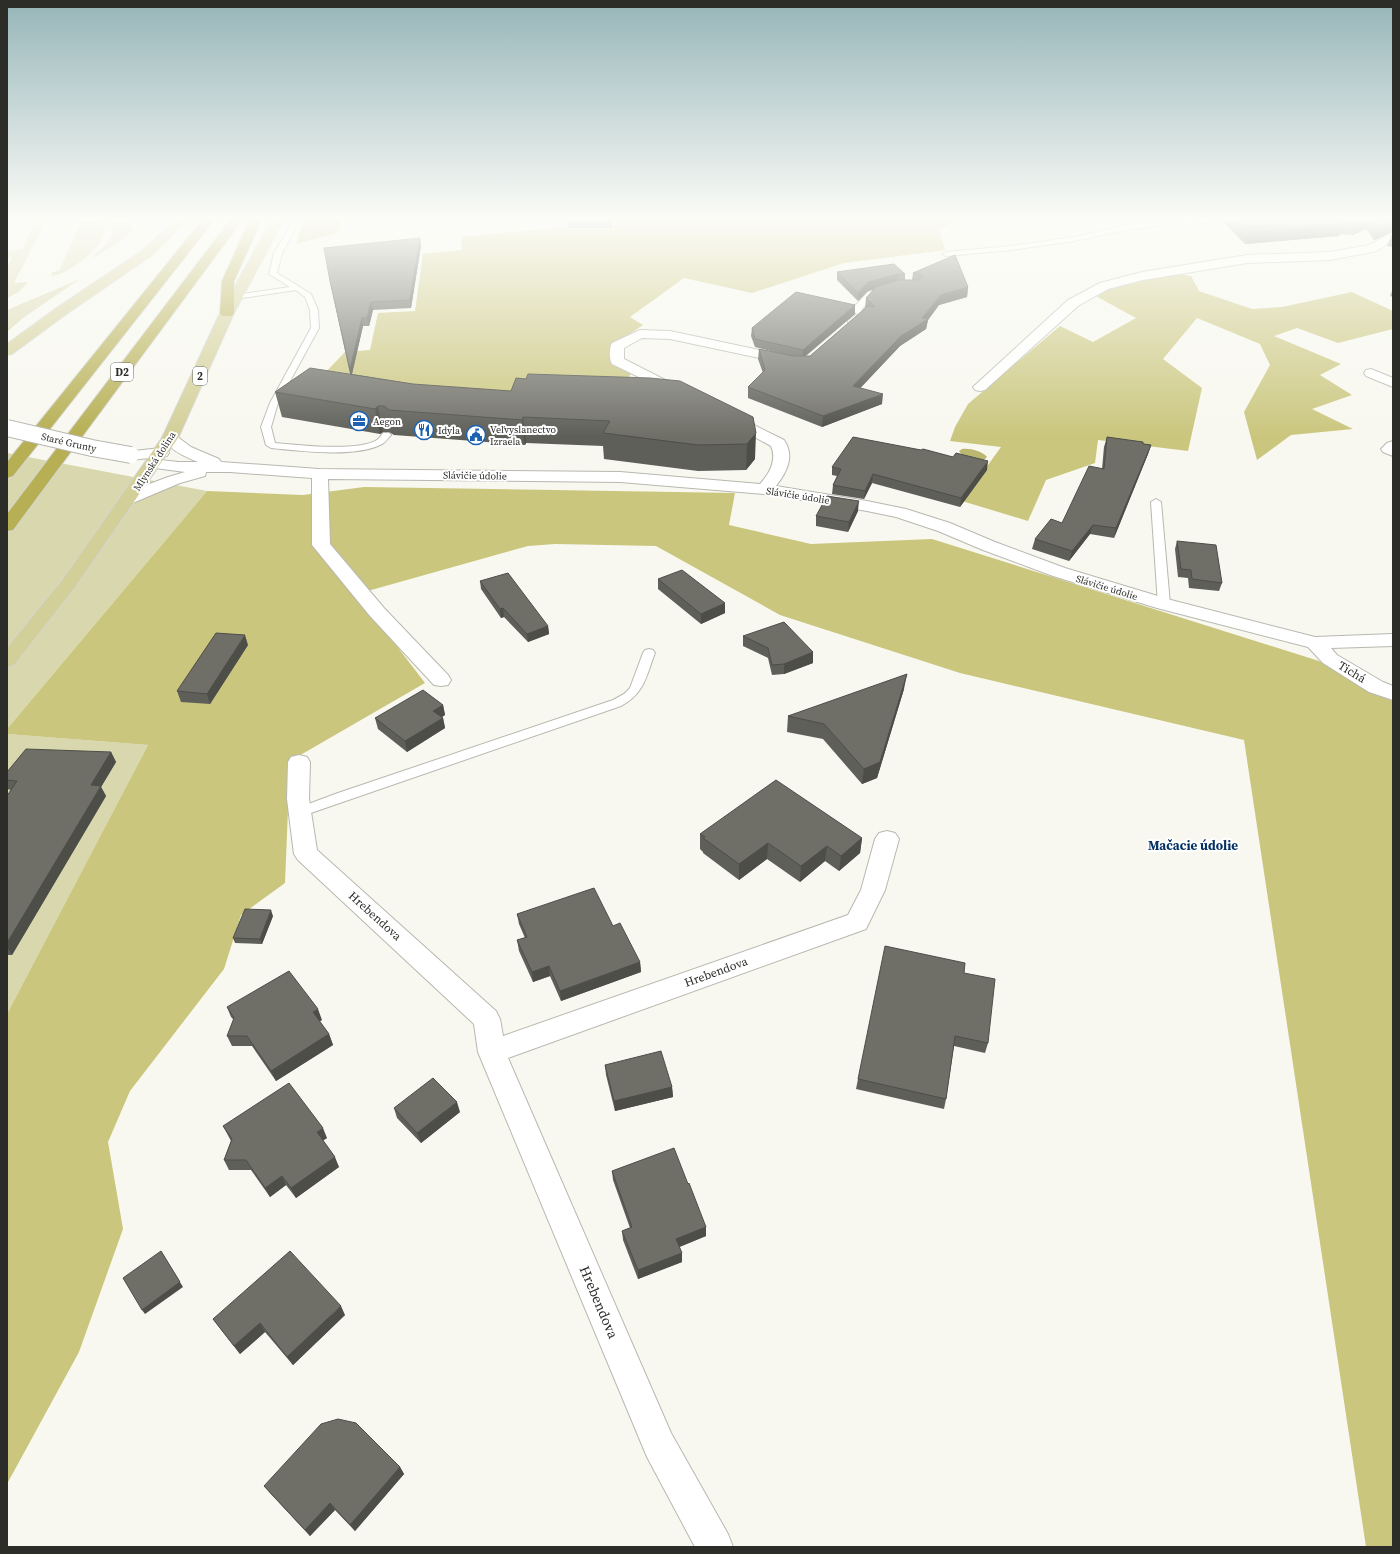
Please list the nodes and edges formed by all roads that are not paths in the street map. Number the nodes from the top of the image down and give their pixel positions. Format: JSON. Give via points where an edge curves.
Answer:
{"nodes":[{"id":1,"x":90,"y":292,"type":"edge"},
{"id":2,"x":151,"y":292,"type":"edge"},
{"id":3,"x":183,"y":292,"type":"edge"},
{"id":4,"x":228,"y":292,"type":"edge"},
{"id":5,"x":238,"y":292,"type":"edge"},
{"id":6,"x":267,"y":292,"type":"edge"},
{"id":7,"x":302,"y":292,"type":"edge"},
{"id":8,"x":879,"y":292,"type":"edge"},
{"id":9,"x":1094,"y":292,"type":"edge"},
{"id":10,"x":235,"y":297,"type":"junction"},
{"id":11,"x":227,"y":313,"type":"junction"},
{"id":12,"x":845,"y":329,"type":"edge"},
{"id":13,"x":7,"y":351,"type":"edge"},
{"id":14,"x":796,"y":362,"type":"edge"},
{"id":15,"x":1371,"y":373,"type":"dead end"},
{"id":16,"x":1393,"y":383,"type":"edge"},
{"id":17,"x":980,"y":387,"type":"dead end"},
{"id":18,"x":687,"y":396,"type":"edge"},
{"id":19,"x":715,"y":411,"type":"edge"},
{"id":20,"x":7,"y":428,"type":"edge"},
{"id":21,"x":386,"y":435,"type":"edge"},
{"id":22,"x":170,"y":438,"type":"junction"},
{"id":23,"x":1393,"y":446,"type":"edge"},
{"id":24,"x":1393,"y":451,"type":"edge"},
{"id":25,"x":192,"y":455,"type":"junction"},
{"id":26,"x":157,"y":458,"type":"junction"},
{"id":27,"x":230,"y":467,"type":"junction"},
{"id":28,"x":7,"y":473,"type":"edge"},
{"id":29,"x":320,"y":479,"type":"junction"},
{"id":30,"x":764,"y":489,"type":"junction"},
{"id":31,"x":129,"y":498,"type":"junction"},
{"id":32,"x":1156,"y":502,"type":"dead end"},
{"id":33,"x":7,"y":526,"type":"edge"},
{"id":34,"x":1164,"y":604,"type":"junction"},
{"id":35,"x":1393,"y":640,"type":"edge"},
{"id":36,"x":1315,"y":643,"type":"junction"},
{"id":37,"x":649,"y":653,"type":"dead end"},
{"id":38,"x":7,"y":661,"type":"edge"},
{"id":39,"x":441,"y":680,"type":"dead end"},
{"id":40,"x":1393,"y":693,"type":"edge"},
{"id":41,"x":299,"y":762,"type":"dead end"},
{"id":42,"x":300,"y":812,"type":"junction"},
{"id":43,"x":887,"y":839,"type":"dead end"},
{"id":44,"x":492,"y":1052,"type":"junction"},
{"id":45,"x":715,"y":1547,"type":"edge"}],
"edges":[{"from":1,"to":13,"type":"main road"},
{"from":2,"to":28,"type":"highway","number":"D2"},
{"from":3,"to":33,"type":"highway","number":"D2"},
{"from":4,"to":11,"type":"highway"},
{"from":5,"to":10,"type":"main road","name":"Mlynská dolina","number":"2"},
{"from":6,"to":10,"type":"lane"},
{"from":7,"to":21,"type":"lane","via":[[308,296],[314,310],[315,328],[274,404],[266,426],[271,445],[292,448],[358,448],[381,442]]},
{"from":8,"to":12,"type":"lane","via":[[871,294],[856,310],[862,314]]},
{"from":9,"to":17,"type":"street","via":[[1073,303]]},
{"from":10,"to":11,"type":"main road","name":"Mlynská dolina","number":"2"},
{"from":11,"to":22,"type":"main road","name":"Mlynská dolina","number":"2"},
{"from":14,"to":18,"type":"street","via":[[670,335],[640,334],[617,346],[617,361]]},
{"from":15,"to":16,"type":"street"},
{"from":19,"to":30,"type":"street","via":[[778,443],[782,450],[780,468]]},
{"from":20,"to":26,"type":"street","name":"Staré Grunty","bridge":true,"via":[[92,448]]},
{"from":22,"to":25,"type":"street","name":"Slávičie údolie"},
{"from":22,"to":26,"type":"main road","name":"Mlynská dolina","number":"2"},
{"from":23,"to":24,"type":"street","via":[[1389,448]]},
{"from":25,"to":26,"type":"street","name":"Slávičie údolie"},
{"from":25,"to":27,"type":"street","name":"Slávičie údolie"},
{"from":26,"to":27,"type":"street","name":"Slávičie údolie","via":[[178,467]]},
{"from":26,"to":31,"type":"main road","name":"Mlynská dolina","number":"2"},
{"from":27,"to":29,"type":"street","name":"Slávičie údolie"},
{"from":27,"to":31,"type":"street","name":"Slávičie údolie","via":[[195,473]]},
{"from":29,"to":30,"type":"street","name":"Slávičie údolie","via":[[620,477]]},
{"from":29,"to":39,"type":"street","via":[[321,545],[377,612]]},
{"from":30,"to":34,"type":"street","name":"Slávičie údolie","via":[[900,513],[944,527],[1059,572]]},
{"from":31,"to":38,"type":"main road","name":"Mlynská dolina","number":"2","via":[[69,583]]},
{"from":32,"to":34,"type":"lane"},
{"from":34,"to":36,"type":"street","name":"Slávičie údolie"},
{"from":35,"to":36,"type":"street","name":"Slávičie údolie"},
{"from":36,"to":40,"type":"street","name":"Tichá","via":[[1330,659],[1376,687]]},
{"from":37,"to":42,"type":"lane","via":[[635,689],[617,703]]},
{"from":41,"to":42,"type":"street","name":"Hrebendova"},
{"from":42,"to":44,"type":"street","name":"Hrebendova","via":[[306,854],[487,1019]]},
{"from":43,"to":44,"type":"street","name":"Hrebendova","via":[[873,890],[857,922]]},
{"from":44,"to":45,"type":"street","name":"Hrebendova","via":[[659,1445]]}]}
